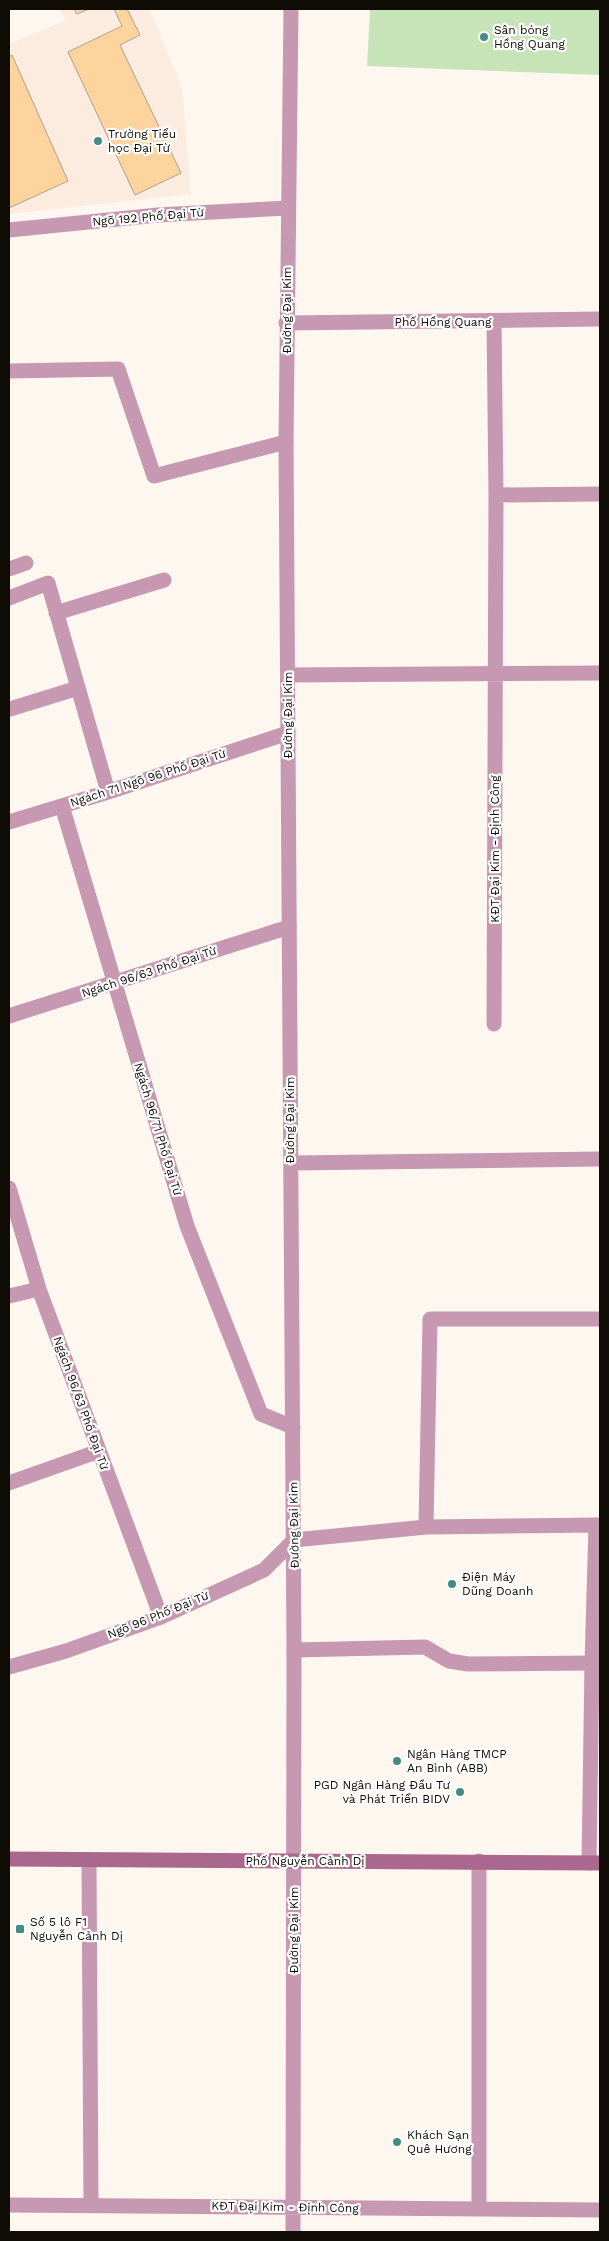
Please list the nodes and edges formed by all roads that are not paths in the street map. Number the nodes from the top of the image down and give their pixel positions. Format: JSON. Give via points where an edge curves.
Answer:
{"nodes":[{"id":1,"x":291,"y":9,"type":"edge"},
{"id":2,"x":288,"y":208,"type":"junction"},
{"id":3,"x":9,"y":230,"type":"edge"},
{"id":4,"x":600,"y":320,"type":"edge"},
{"id":5,"x":494,"y":322,"type":"junction"},
{"id":6,"x":286,"y":323,"type":"junction"},
{"id":7,"x":9,"y":371,"type":"edge"},
{"id":8,"x":286,"y":442,"type":"junction"},
{"id":9,"x":600,"y":494,"type":"edge"},
{"id":10,"x":496,"y":495,"type":"junction"},
{"id":11,"x":26,"y":563,"type":"dead end"},
{"id":12,"x":9,"y":570,"type":"edge"},
{"id":13,"x":164,"y":580,"type":"dead end"},
{"id":14,"x":9,"y":598,"type":"edge"},
{"id":15,"x":56,"y":613,"type":"junction"},
{"id":16,"x":600,"y":673,"type":"edge"},
{"id":17,"x":496,"y":674,"type":"junction"},
{"id":18,"x":288,"y":675,"type":"junction"},
{"id":19,"x":78,"y":688,"type":"junction"},
{"id":20,"x":10,"y":709,"type":"dead end"},
{"id":21,"x":288,"y":733,"type":"junction"},
{"id":22,"x":108,"y":792,"type":"junction"},
{"id":23,"x":62,"y":806,"type":"junction"},
{"id":24,"x":9,"y":822,"type":"edge"},
{"id":25,"x":289,"y":927,"type":"junction"},
{"id":26,"x":113,"y":984,"type":"junction"},
{"id":27,"x":9,"y":1016,"type":"edge"},
{"id":28,"x":494,"y":1024,"type":"dead end"},
{"id":29,"x":600,"y":1159,"type":"edge"},
{"id":30,"x":291,"y":1163,"type":"junction"},
{"id":31,"x":9,"y":1188,"type":"edge"},
{"id":32,"x":39,"y":1289,"type":"junction"},
{"id":33,"x":9,"y":1296,"type":"edge"},
{"id":34,"x":600,"y":1320,"type":"edge"},
{"id":35,"x":293,"y":1426,"type":"junction"},
{"id":36,"x":99,"y":1451,"type":"junction"},
{"id":37,"x":9,"y":1483,"type":"edge"},
{"id":38,"x":598,"y":1525,"type":"edge"},
{"id":39,"x":426,"y":1527,"type":"junction"},
{"id":40,"x":294,"y":1540,"type":"junction"},
{"id":41,"x":161,"y":1617,"type":"junction"},
{"id":42,"x":294,"y":1650,"type":"junction"},
{"id":43,"x":592,"y":1663,"type":"junction"},
{"id":44,"x":9,"y":1667,"type":"edge"},
{"id":45,"x":9,"y":1859,"type":"edge"},
{"id":46,"x":89,"y":1860,"type":"junction"},
{"id":47,"x":294,"y":1861,"type":"junction"},
{"id":48,"x":479,"y":1861,"type":"junction"},
{"id":49,"x":595,"y":1863,"type":"edge"},
{"id":50,"x":9,"y":2205,"type":"edge"},
{"id":51,"x":91,"y":2205,"type":"junction"},
{"id":52,"x":293,"y":2206,"type":"junction"},
{"id":53,"x":479,"y":2209,"type":"junction"},
{"id":54,"x":600,"y":2210,"type":"edge"},
{"id":55,"x":293,"y":2232,"type":"edge"}],
"edges":[{"from":1,"to":2,"type":"street","name":"Đường Đại Kim"},
{"from":2,"to":3,"type":"street","name":"Ngõ 192 Phố Đại Từ","via":[[158,214]]},
{"from":2,"to":6,"type":"street","name":"Đường Đại Kim"},
{"from":4,"to":5,"type":"street","name":"Phố Hồng Quang"},
{"from":5,"to":6,"type":"street","name":"Phố Hồng Quang"},
{"from":5,"to":10,"type":"street","name":"KĐT Đại Kim - Định Công"},
{"from":6,"to":8,"type":"street","name":"Đường Đại Kim"},
{"from":7,"to":8,"type":"street","via":[[118,369],[154,476]]},
{"from":8,"to":18,"type":"street","name":"Đường Đại Kim"},
{"from":9,"to":10,"type":"street"},
{"from":10,"to":17,"type":"street","name":"KĐT Đại Kim - Định Công"},
{"from":11,"to":12,"type":"street"},
{"from":13,"to":15,"type":"street"},
{"from":14,"to":15,"type":"street","via":[[48,583]]},
{"from":15,"to":19,"type":"street"},
{"from":16,"to":17,"type":"street"},
{"from":17,"to":18,"type":"street"},
{"from":17,"to":28,"type":"street","name":"KĐT Đại Kim - Định Công"},
{"from":18,"to":21,"type":"street","name":"Đường Đại Kim"},
{"from":19,"to":20,"type":"street"},
{"from":19,"to":22,"type":"street"},
{"from":21,"to":22,"type":"street","name":"Ngách 71 Ngõ 96 Phố Đại Từ"},
{"from":21,"to":25,"type":"street","name":"Đường Đại Kim"},
{"from":22,"to":23,"type":"street","name":"Ngách 71 Ngõ 96 Phố Đại Từ"},
{"from":23,"to":24,"type":"street","name":"Ngách 71 Ngõ 96 Phố Đại Từ"},
{"from":23,"to":26,"type":"street","name":"Ngách 96/71 Phố Đại Từ"},
{"from":25,"to":26,"type":"street","name":"Ngách 96/63 Phố Đại Từ"},
{"from":25,"to":30,"type":"street","name":"Đường Đại Kim"},
{"from":26,"to":27,"type":"street","name":"Ngách 96/63 Phố Đại Từ"},
{"from":26,"to":35,"type":"street","name":"Ngách 96/71 Phố Đại Từ","via":[[188,1226],[261,1414]]},
{"from":29,"to":30,"type":"street"},
{"from":30,"to":35,"type":"street","name":"Đường Đại Kim"},
{"from":31,"to":32,"type":"street","name":"Ngách 96/63 Phố Đại Từ"},
{"from":32,"to":33,"type":"street"},
{"from":32,"to":36,"type":"street","name":"Ngách 96/63 Phố Đại Từ"},
{"from":34,"to":39,"type":"street","via":[[430,1320]]},
{"from":35,"to":40,"type":"street","name":"Đường Đại Kim"},
{"from":36,"to":37,"type":"street"},
{"from":36,"to":41,"type":"street","name":"Ngách 96/63 Phố Đại Từ"},
{"from":38,"to":39,"type":"street"},
{"from":38,"to":43,"type":"street"},
{"from":39,"to":40,"type":"street"},
{"from":40,"to":41,"type":"street","name":"Ngõ 96 Phố Đại Từ","via":[[264,1570]]},
{"from":40,"to":42,"type":"street","name":"Đường Đại Kim"},
{"from":41,"to":44,"type":"street","name":"Ngõ 96 Phố Đại Từ","via":[[66,1651]]},
{"from":42,"to":43,"type":"street","via":[[425,1647],[450,1661],[468,1664]]},
{"from":42,"to":47,"type":"street","name":"Đường Đại Kim"},
{"from":43,"to":49,"type":"street"},
{"from":45,"to":46,"type":"main road","name":"Phố Nguyễn Cảnh Dị"},
{"from":46,"to":47,"type":"main road","name":"Phố Nguyễn Cảnh Dị"},
{"from":46,"to":51,"type":"street"},
{"from":47,"to":48,"type":"main road","name":"Phố Nguyễn Cảnh Dị"},
{"from":47,"to":52,"type":"street","name":"Đường Đại Kim"},
{"from":48,"to":49,"type":"main road","name":"Phố Nguyễn Cảnh Dị"},
{"from":48,"to":53,"type":"street"},
{"from":50,"to":51,"type":"street","name":"KĐT Đại Kim - Định Công"},
{"from":51,"to":52,"type":"street","name":"KĐT Đại Kim - Định Công"},
{"from":52,"to":53,"type":"street","name":"KĐT Đại Kim - Định Công"},
{"from":52,"to":55,"type":"street","name":"Đường Đại Kim"},
{"from":53,"to":54,"type":"street","name":"KĐT Đại Kim - Định Công"}]}
